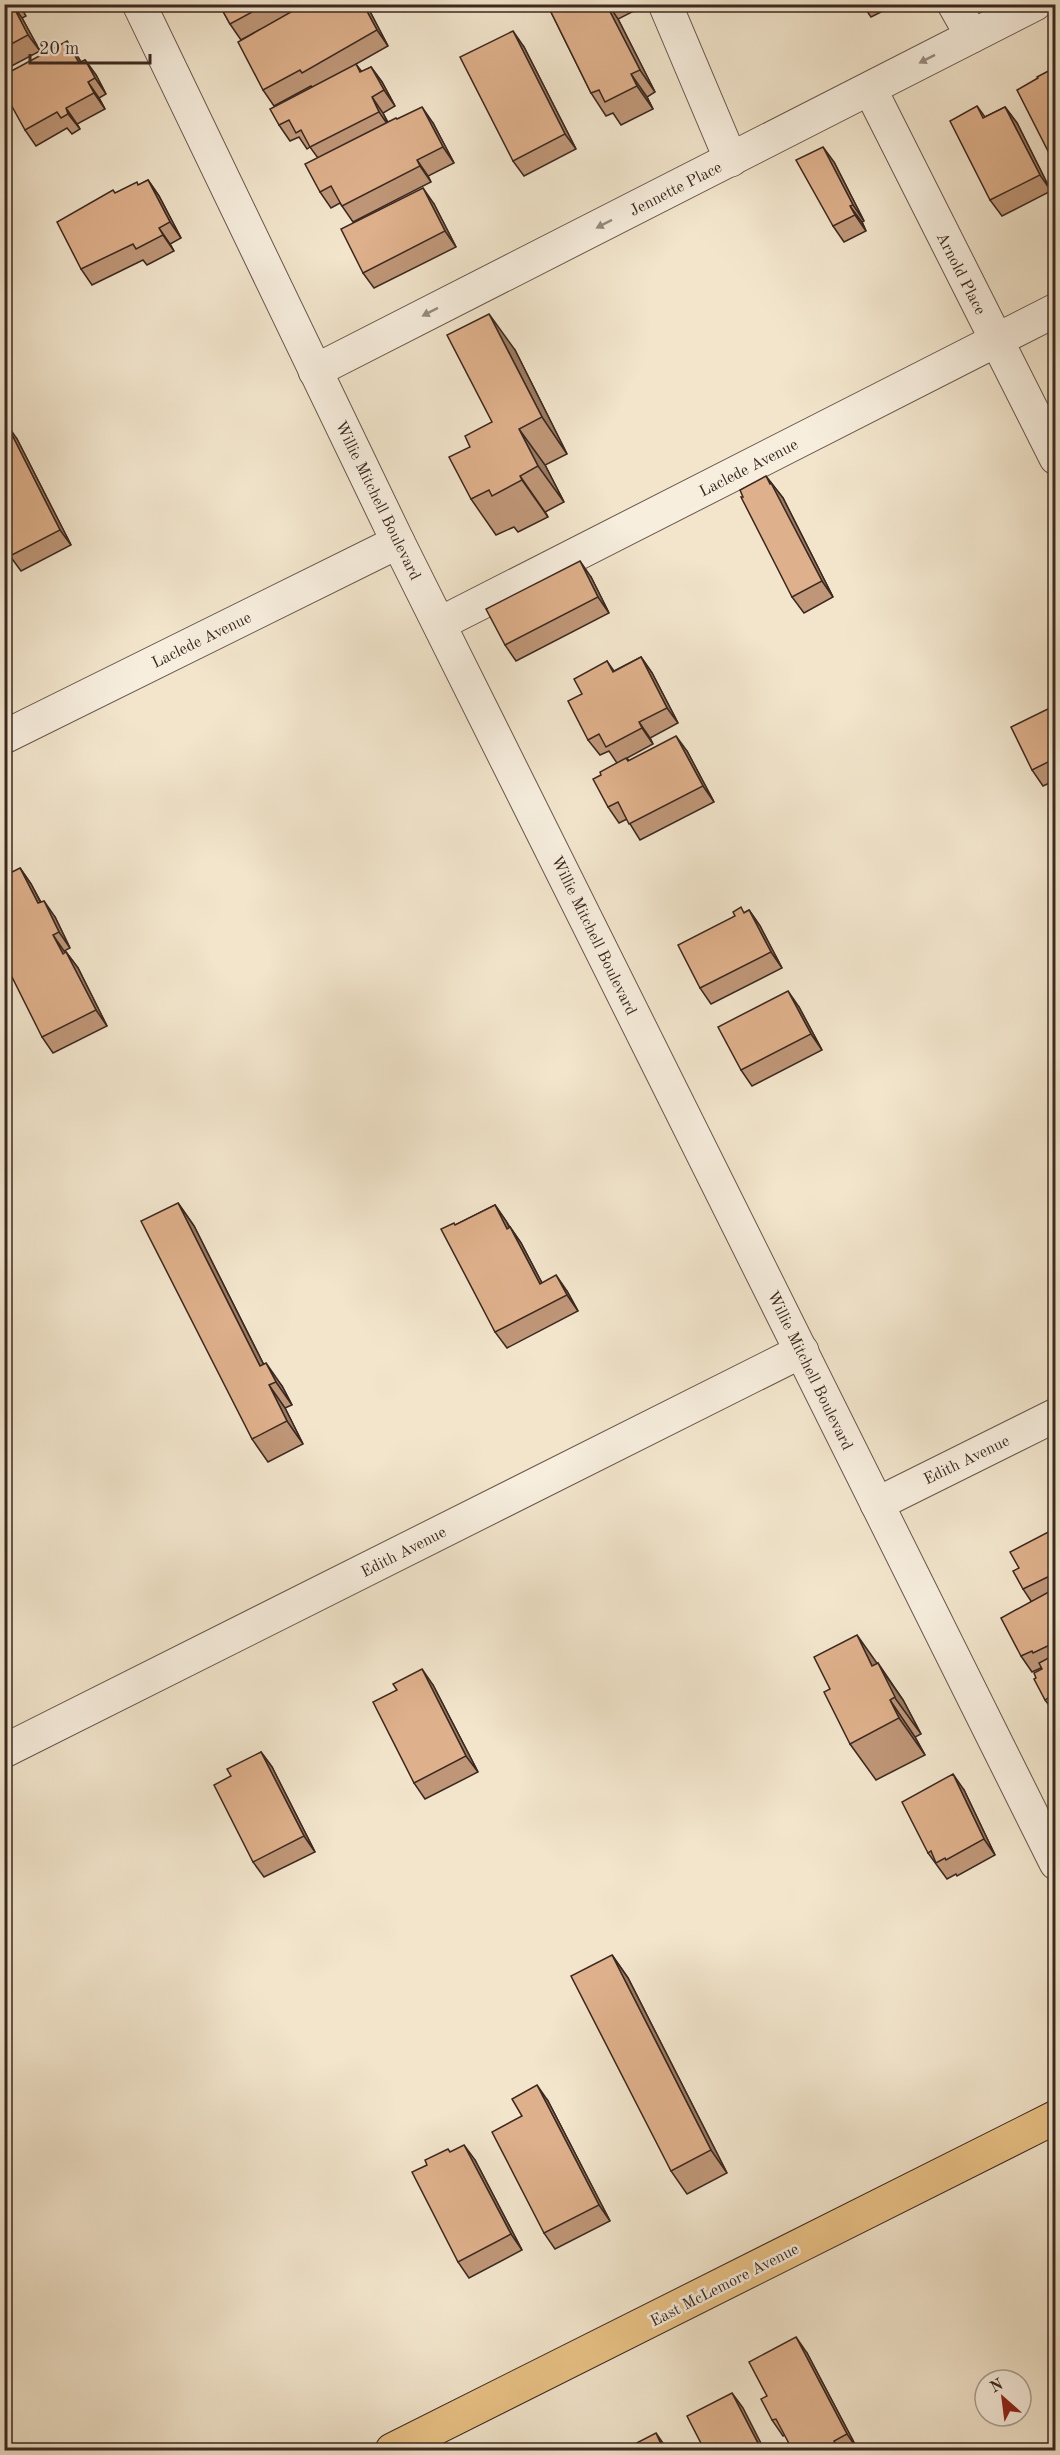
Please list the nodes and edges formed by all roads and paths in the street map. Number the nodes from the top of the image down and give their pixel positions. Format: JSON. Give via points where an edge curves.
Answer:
{"nodes":[{"id":1,"x":139,"y":4,"type":"edge"},
{"id":2,"x":665,"y":4,"type":"edge"},
{"id":3,"x":954,"y":4,"type":"edge"},
{"id":4,"x":1035,"y":4,"type":"edge"},
{"id":5,"x":972,"y":36,"type":"junction"},
{"id":6,"x":870,"y":89,"type":"junction"},
{"id":7,"x":730,"y":160,"type":"junction"},
{"id":8,"x":1056,"y":310,"type":"edge"},
{"id":9,"x":996,"y":341,"type":"junction"},
{"id":10,"x":315,"y":371,"type":"junction"},
{"id":11,"x":1056,"y":458,"type":"edge"},
{"id":12,"x":398,"y":542,"type":"junction"},
{"id":13,"x":441,"y":623,"type":"junction"},
{"id":14,"x":4,"y":737,"type":"edge"},
{"id":15,"x":802,"y":1351,"type":"junction"},
{"id":16,"x":1056,"y":1415,"type":"edge"},
{"id":17,"x":877,"y":1504,"type":"junction"},
{"id":18,"x":4,"y":1751,"type":"edge"},
{"id":19,"x":1056,"y":1863,"type":"edge"},
{"id":20,"x":1056,"y":2117,"type":"edge"},
{"id":21,"x":392,"y":2451,"type":"edge"}],
"edges":[{"from":1,"to":10,"type":"street","name":"Willie Mitchell Boulevard"},
{"from":2,"to":7,"type":"street"},
{"from":3,"to":5,"type":"street"},
{"from":4,"to":5,"type":"street","name":"Jennette Place"},
{"from":5,"to":6,"type":"street","name":"Jennette Place","one_way":true},
{"from":6,"to":7,"type":"street","name":"Jennette Place"},
{"from":6,"to":9,"type":"street","name":"Arnold Place"},
{"from":7,"to":10,"type":"street","name":"Jennette Place","one_way":true},
{"from":8,"to":9,"type":"street","name":"Laclede Avenue"},
{"from":9,"to":11,"type":"street","name":"Arnold Place"},
{"from":9,"to":13,"type":"street","name":"Laclede Avenue"},
{"from":10,"to":12,"type":"street","name":"Willie Mitchell Boulevard"},
{"from":12,"to":13,"type":"street","name":"Willie Mitchell Boulevard"},
{"from":12,"to":14,"type":"street","name":"Laclede Avenue"},
{"from":13,"to":15,"type":"street","name":"Willie Mitchell Boulevard"},
{"from":15,"to":17,"type":"street","name":"Willie Mitchell Boulevard"},
{"from":15,"to":18,"type":"street","name":"Edith Avenue"},
{"from":16,"to":17,"type":"street","name":"Edith Avenue"},
{"from":17,"to":19,"type":"street","name":"Willie Mitchell Boulevard"},
{"from":20,"to":21,"type":"main road","name":"East McLemore Avenue"}]}
